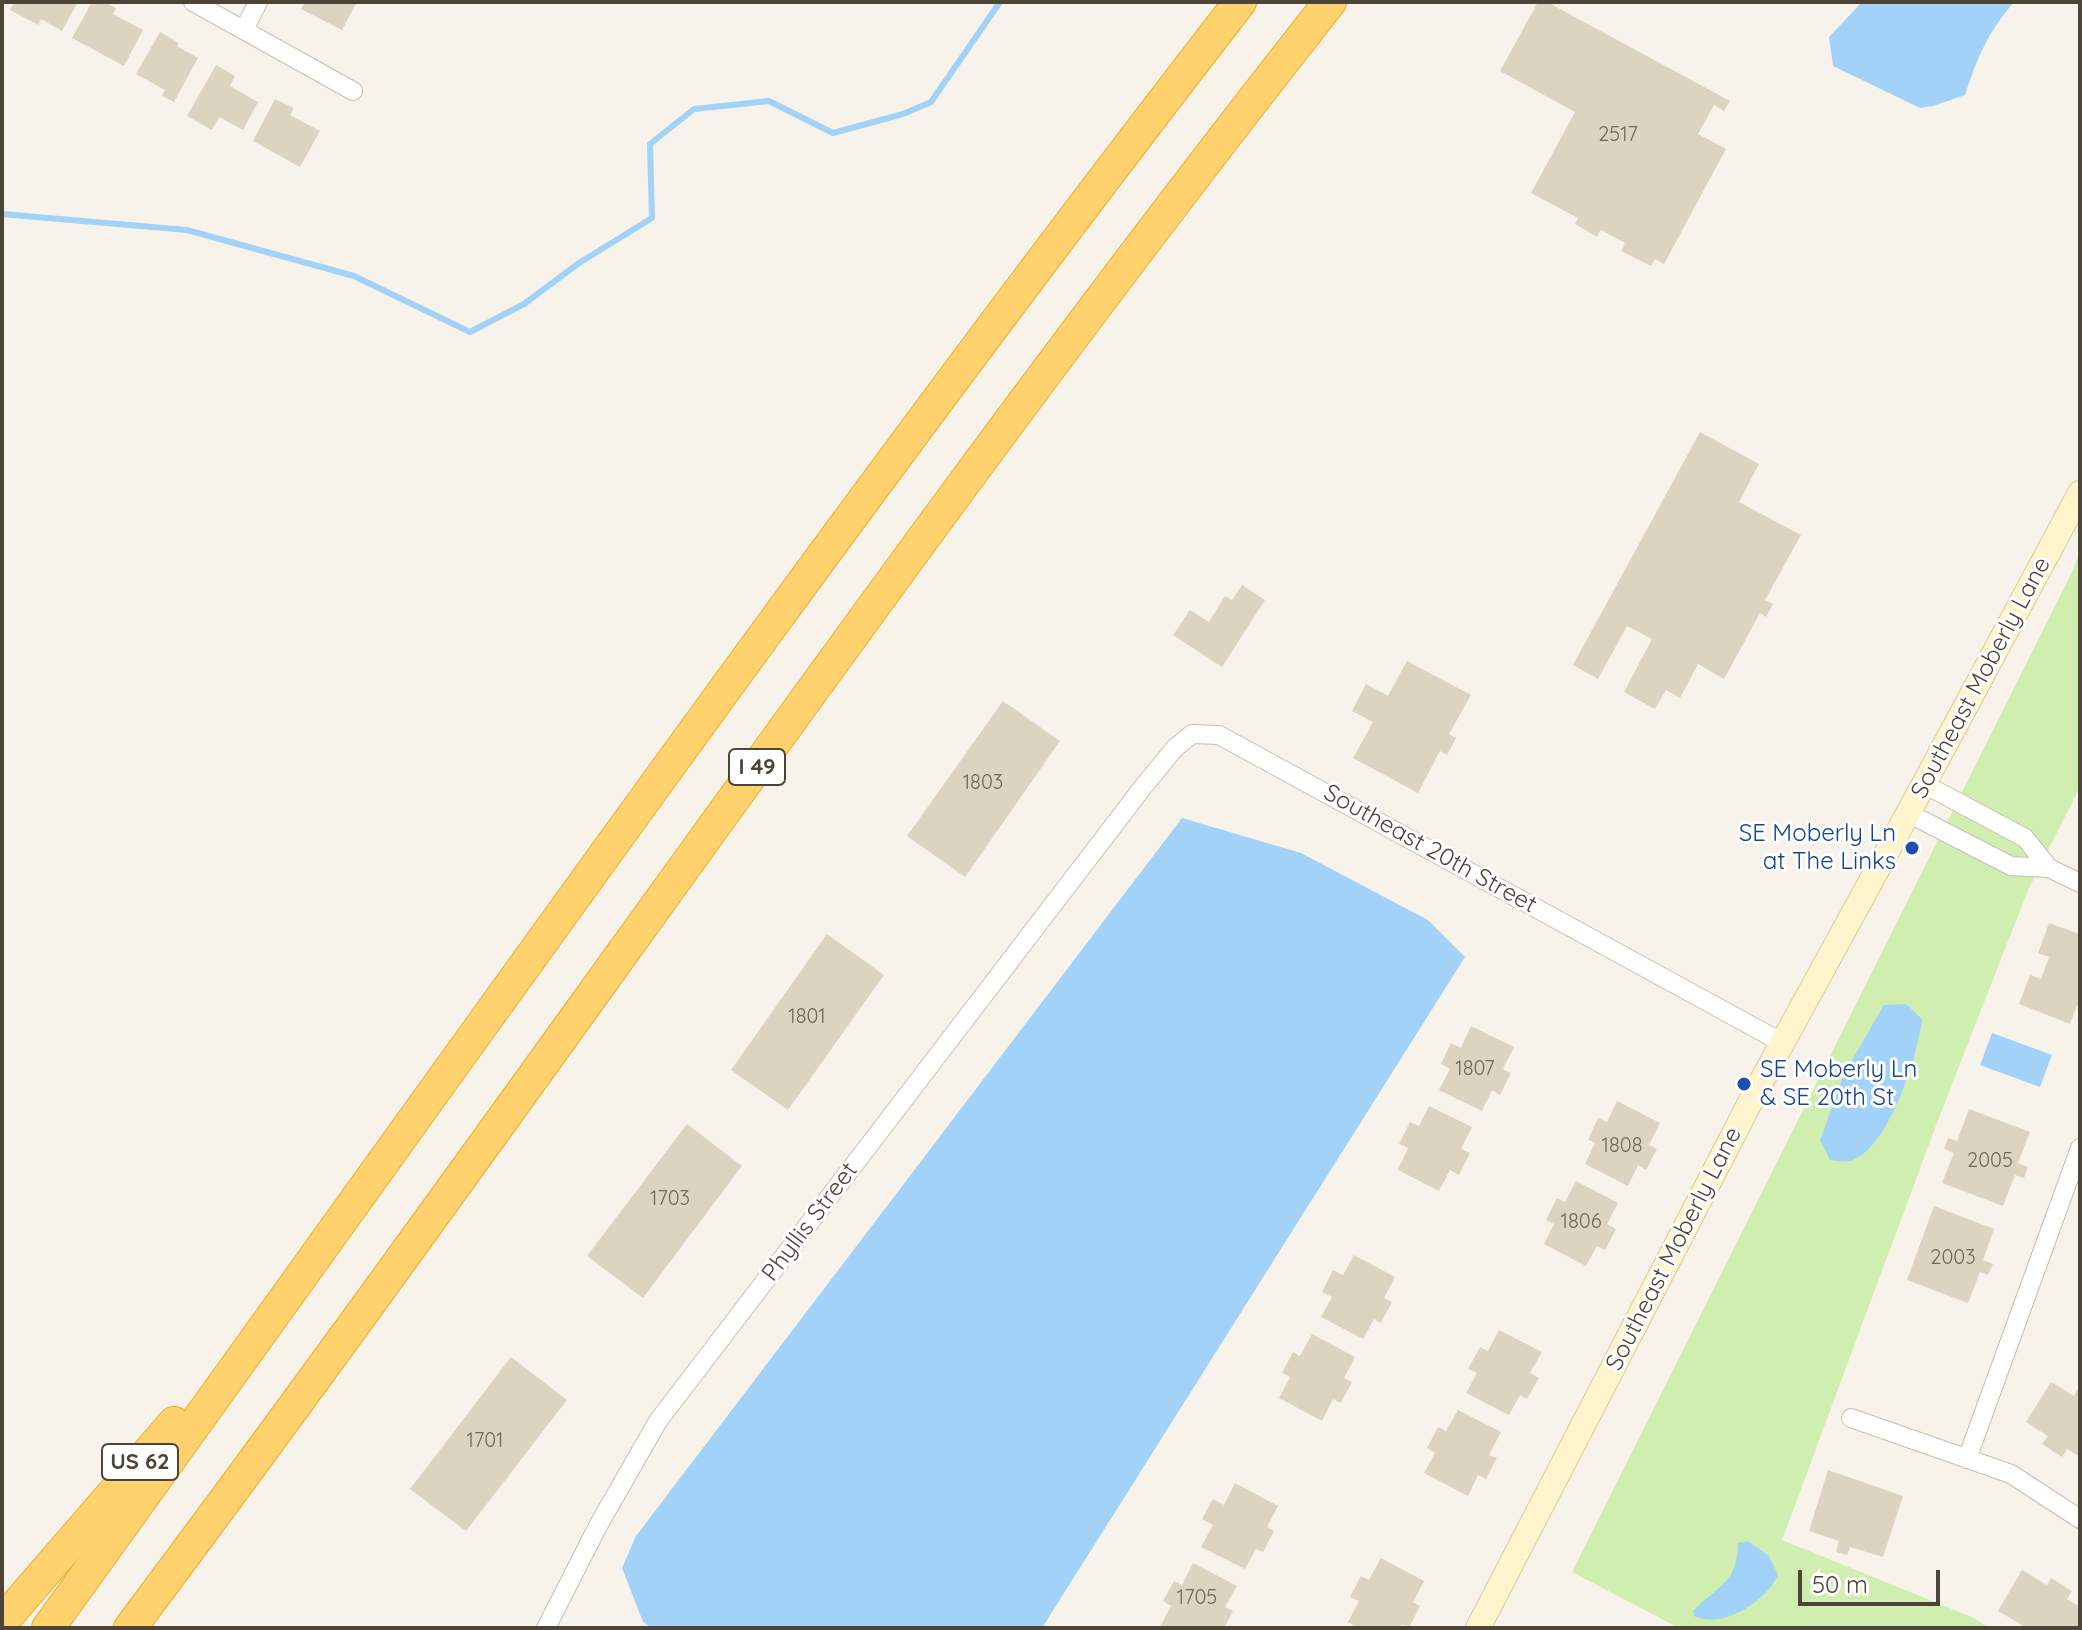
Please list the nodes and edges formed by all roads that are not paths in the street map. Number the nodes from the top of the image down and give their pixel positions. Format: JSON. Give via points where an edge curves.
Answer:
{"nodes":[{"id":1,"x":193,"y":2,"type":"edge"},
{"id":2,"x":258,"y":2,"type":"edge"},
{"id":3,"x":1240,"y":2,"type":"edge"},
{"id":4,"x":1330,"y":2,"type":"edge"},
{"id":5,"x":244,"y":30,"type":"junction"},
{"id":6,"x":353,"y":91,"type":"dead end"},
{"id":7,"x":2080,"y":493,"type":"edge"},
{"id":8,"x":1924,"y":784,"type":"junction"},
{"id":9,"x":1908,"y":813,"type":"junction"},
{"id":10,"x":1105,"y":836,"type":"joint"},
{"id":11,"x":2049,"y":868,"type":"junction"},
{"id":12,"x":2080,"y":883,"type":"edge"},
{"id":13,"x":1781,"y":1042,"type":"junction"},
{"id":14,"x":2080,"y":1148,"type":"edge"},
{"id":15,"x":281,"y":1305,"type":"junction"},
{"id":16,"x":1851,"y":1418,"type":"dead end"},
{"id":17,"x":1967,"y":1459,"type":"junction"},
{"id":18,"x":2080,"y":1519,"type":"edge"},
{"id":19,"x":195,"y":1540,"type":"junction"},
{"id":20,"x":2,"y":1622,"type":"edge"},
{"id":21,"x":48,"y":1628,"type":"edge"},
{"id":22,"x":130,"y":1628,"type":"edge"},
{"id":23,"x":147,"y":1628,"type":"edge"},
{"id":24,"x":546,"y":1628,"type":"edge"},
{"id":25,"x":1478,"y":1628,"type":"edge"}],
"edges":[{"from":1,"to":5,"type":"street"},
{"from":2,"to":5,"type":"street"},
{"from":3,"to":15,"type":"highway","via":[[856,509]]},
{"from":4,"to":19,"type":"highway","number":"I 49","via":[[902,567]]},
{"from":5,"to":6,"type":"street"},
{"from":7,"to":8,"type":"street","name":"Southeast Moberly Lane"},
{"from":8,"to":9,"type":"street","name":"Southeast Moberly Lane"},
{"from":8,"to":11,"type":"street","via":[[2025,838]]},
{"from":9,"to":11,"type":"street","via":[[2011,866]]},
{"from":9,"to":13,"type":"street","name":"Southeast Moberly Lane"},
{"from":10,"to":13,"type":"street","name":"Southeast 20th Street","via":[[1175,748],[1192,734],[1219,735]]},
{"from":10,"to":24,"type":"street","name":"Phyllis Street","via":[[658,1421]]},
{"from":11,"to":12,"type":"street"},
{"from":13,"to":25,"type":"street","name":"Southeast Moberly Lane"},
{"from":14,"to":17,"type":"street"},
{"from":15,"to":20,"type":"highway","number":"US 62"},
{"from":15,"to":21,"type":"highway"},
{"from":16,"to":17,"type":"street"},
{"from":17,"to":18,"type":"street","via":[[2011,1474]]},
{"from":19,"to":22,"type":"highway","number":"I 49"},
{"from":19,"to":23,"type":"highway"}]}
